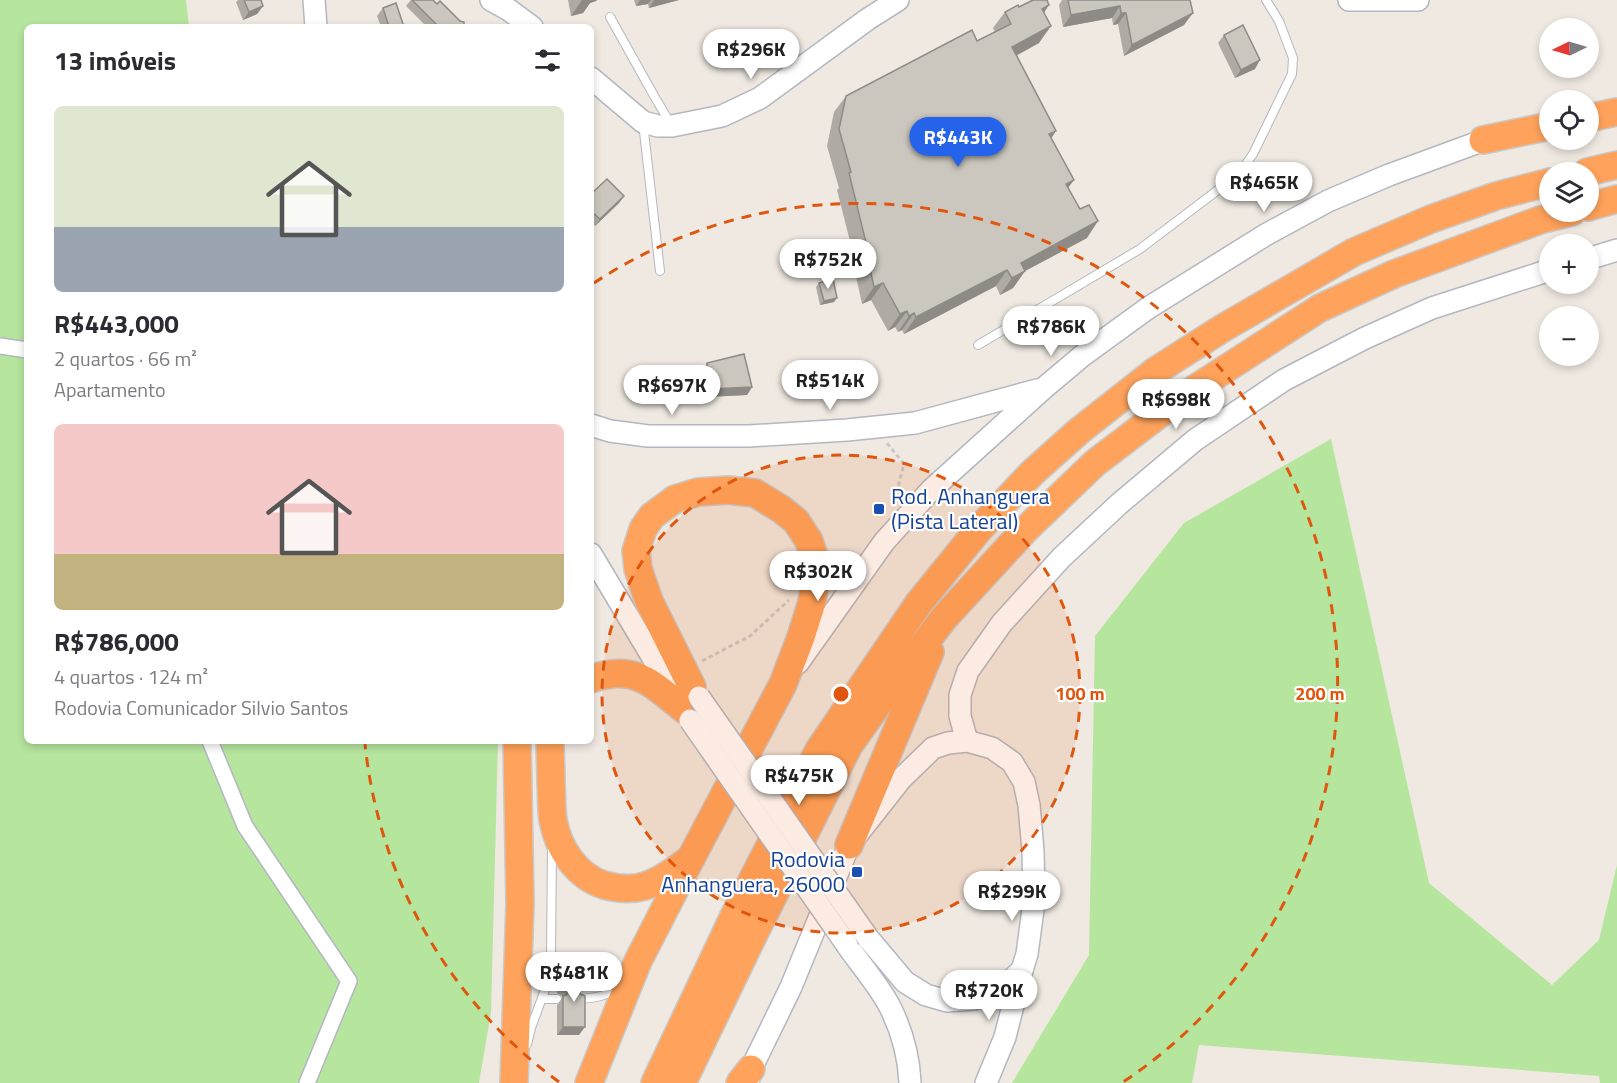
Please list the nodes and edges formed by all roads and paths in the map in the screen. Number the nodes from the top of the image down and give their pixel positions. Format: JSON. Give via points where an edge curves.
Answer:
{"nodes":[{"id":1,"x":314,"y":0,"type":"edge"},
{"id":2,"x":491,"y":0,"type":"edge"},
{"id":3,"x":898,"y":0,"type":"edge"},
{"id":4,"x":1266,"y":0,"type":"edge"},
{"id":5,"x":1349,"y":0,"type":"edge"},
{"id":6,"x":1418,"y":0,"type":"edge"},
{"id":7,"x":610,"y":17,"type":"dead end"},
{"id":8,"x":316,"y":24,"type":"edge"},
{"id":9,"x":528,"y":24,"type":"edge"},
{"id":10,"x":594,"y":81,"type":"edge"},
{"id":11,"x":1617,"y":99,"type":"edge"},
{"id":12,"x":1599,"y":103,"type":"edge"},
{"id":13,"x":1617,"y":112,"type":"edge"},
{"id":14,"x":1599,"y":116,"type":"edge"},
{"id":15,"x":643,"y":122,"type":"junction"},
{"id":16,"x":1539,"y":122,"type":"edge"},
{"id":17,"x":672,"y":126,"type":"junction"},
{"id":18,"x":1539,"y":128,"type":"edge"},
{"id":19,"x":1483,"y":140,"type":"junction"},
{"id":20,"x":1617,"y":165,"type":"edge"},
{"id":21,"x":1599,"y":169,"type":"edge"},
{"id":22,"x":1539,"y":185,"type":"edge"},
{"id":23,"x":1617,"y":199,"type":"edge"},
{"id":24,"x":1599,"y":204,"type":"edge"},
{"id":25,"x":1539,"y":220,"type":"edge"},
{"id":26,"x":1617,"y":250,"type":"edge"},
{"id":27,"x":1599,"y":256,"type":"edge"},
{"id":28,"x":660,"y":271,"type":"dead end"},
{"id":29,"x":1539,"y":274,"type":"edge"},
{"id":30,"x":978,"y":345,"type":"dead end"},
{"id":31,"x":0,"y":346,"type":"edge"},
{"id":32,"x":24,"y":350,"type":"edge"},
{"id":33,"x":1044,"y":388,"type":"junction"},
{"id":34,"x":594,"y":426,"type":"edge"},
{"id":35,"x":875,"y":428,"type":"junction"},
{"id":36,"x":892,"y":509,"type":"dead end"},
{"id":37,"x":594,"y":553,"type":"edge"},
{"id":38,"x":594,"y":558,"type":"edge"},
{"id":39,"x":791,"y":598,"type":"dead end"},
{"id":40,"x":944,"y":618,"type":"junction"},
{"id":41,"x":594,"y":678,"type":"edge"},
{"id":42,"x":783,"y":684,"type":"junction"},
{"id":43,"x":690,"y":697,"type":"junction"},
{"id":44,"x":967,"y":741,"type":"junction"},
{"id":45,"x":211,"y":744,"type":"edge"},
{"id":46,"x":517,"y":744,"type":"edge"},
{"id":47,"x":550,"y":744,"type":"edge"},
{"id":48,"x":553,"y":818,"type":"junction"},
{"id":49,"x":849,"y":844,"type":"junction"},
{"id":50,"x":690,"y":860,"type":"junction"},
{"id":51,"x":638,"y":961,"type":"junction"},
{"id":52,"x":1022,"y":970,"type":"junction"},
{"id":53,"x":542,"y":999,"type":"junction"},
{"id":54,"x":557,"y":999,"type":"dead end"},
{"id":55,"x":579,"y":999,"type":"edge"},
{"id":56,"x":526,"y":1052,"type":"dead end"},
{"id":57,"x":519,"y":1073,"type":"edge"},
{"id":58,"x":746,"y":1078,"type":"edge"},
{"id":59,"x":307,"y":1083,"type":"edge"},
{"id":60,"x":520,"y":1083,"type":"edge"},
{"id":61,"x":589,"y":1083,"type":"edge"},
{"id":62,"x":655,"y":1083,"type":"edge"},
{"id":63,"x":682,"y":1083,"type":"edge"},
{"id":64,"x":910,"y":1083,"type":"edge"},
{"id":65,"x":986,"y":1083,"type":"edge"}],
"edges":[{"from":1,"to":8,"type":"main road"},
{"from":2,"to":9,"type":"main road"},
{"from":3,"to":17,"type":"main road","via":[[760,98],[722,116]]},
{"from":4,"to":30,"type":"lane","via":[[1293,58],[1292,74],[1253,154],[1239,174],[1140,249]]},
{"from":5,"to":6,"type":"main road"},
{"from":7,"to":17,"type":"lane"},
{"from":10,"to":15,"type":"main road"},
{"from":11,"to":12,"type":"main road"},
{"from":13,"to":14,"type":"highway"},
{"from":15,"to":17,"type":"main road"},
{"from":15,"to":28,"type":"lane"},
{"from":16,"to":19,"type":"main road"},
{"from":18,"to":19,"type":"highway"},
{"from":19,"to":33,"type":"main road","via":[[1328,201],[1267,234],[1148,308]]},
{"from":20,"to":21,"type":"highway"},
{"from":22,"to":62,"type":"highway","via":[[1431,219],[1354,252],[1154,372],[1079,430],[1032,473],[979,529],[920,603],[819,750]]},
{"from":23,"to":24,"type":"highway"},
{"from":25,"to":40,"type":"highway","via":[[1394,274],[1320,308],[1179,399],[1095,463],[1024,531]]},
{"from":26,"to":27,"type":"main road"},
{"from":29,"to":44,"type":"main road","via":[[1432,308],[1365,338],[1284,380],[1195,440],[1062,557],[1002,623],[968,671],[960,695],[960,716]]},
{"from":31,"to":32,"type":"street"},
{"from":33,"to":35,"type":"main road","via":[[915,423]]},
{"from":33,"to":42,"type":"main road","via":[[931,490],[884,542]]},
{"from":34,"to":35,"type":"main road","via":[[648,436],[749,436]]},
{"from":35,"to":36,"type":"path","via":[[904,464]]},
{"from":37,"to":43,"type":"main road"},
{"from":38,"to":43,"type":"main road"},
{"from":39,"to":43,"type":"path"},
{"from":40,"to":49,"type":"highway"},
{"from":40,"to":63,"type":"highway","via":[[849,745]]},
{"from":41,"to":43,"type":"highway","via":[[604,674],[636,675]]},
{"from":42,"to":43,"type":"highway","via":[[812,602],[816,576],[809,541],[796,521],[755,493],[698,492],[675,499],[652,516],[636,551],[649,601]]},
{"from":42,"to":50,"type":"highway"},
{"from":43,"to":52,"type":"main road","bridge":true,"via":[[868,938],[905,982],[926,995],[947,1001],[974,999],[1004,987]]},
{"from":43,"to":64,"type":"main road","bridge":true,"via":[[889,1005],[901,1034]]},
{"from":44,"to":49,"type":"main road","via":[[933,748],[918,761]]},
{"from":44,"to":52,"type":"main road","via":[[992,748],[1012,762],[1024,782],[1034,902]]},
{"from":45,"to":59,"type":"street","via":[[245,826],[349,981]]},
{"from":46,"to":57,"type":"highway"},
{"from":47,"to":48,"type":"highway"},
{"from":48,"to":50,"type":"highway","via":[[565,854],[596,883],[613,888],[646,886]]},
{"from":48,"to":53,"type":"lane","via":[[551,955]]},
{"from":49,"to":58,"type":"main road","via":[[791,987]]},
{"from":50,"to":51,"type":"highway"},
{"from":51,"to":55,"type":"lane","via":[[612,992]]},
{"from":51,"to":61,"type":"highway"},
{"from":52,"to":65,"type":"main road","via":[[1005,1037]]},
{"from":53,"to":54,"type":"lane"},
{"from":53,"to":56,"type":"lane"},
{"from":57,"to":60,"type":"lane"}]}
